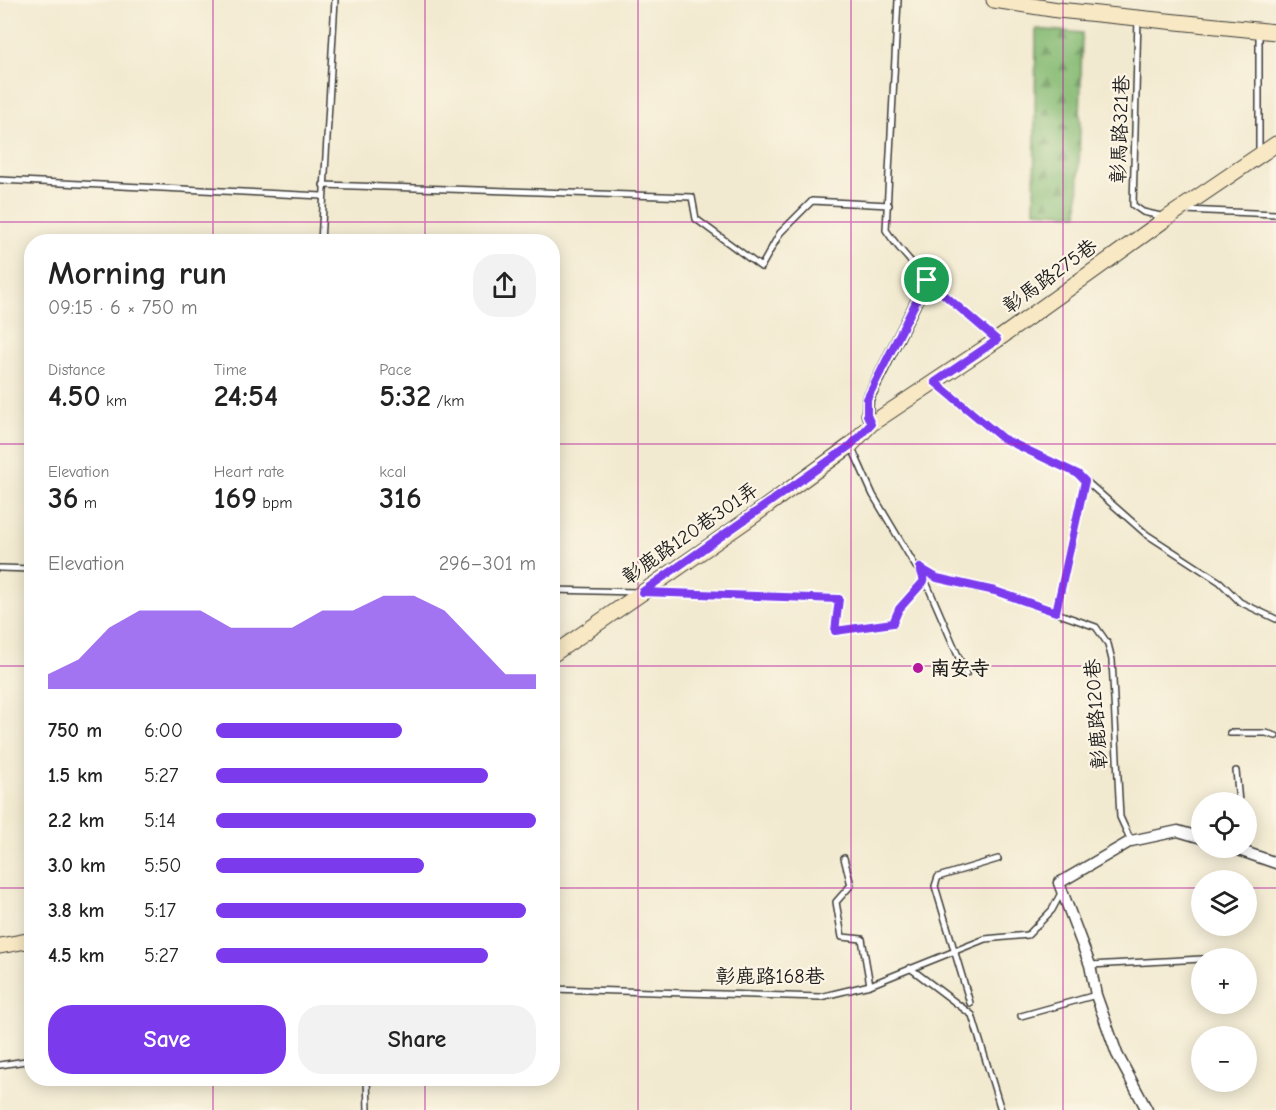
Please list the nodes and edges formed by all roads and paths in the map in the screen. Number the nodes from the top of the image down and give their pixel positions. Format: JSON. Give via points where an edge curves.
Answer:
{"nodes":[{"id":1,"x":334,"y":0,"type":"edge"},
{"id":2,"x":898,"y":0,"type":"edge"},
{"id":3,"x":994,"y":0,"type":"edge"},
{"id":4,"x":1138,"y":17,"type":"junction"},
{"id":5,"x":1259,"y":30,"type":"junction"},
{"id":6,"x":1276,"y":32,"type":"edge"},
{"id":7,"x":1276,"y":144,"type":"edge"},
{"id":8,"x":1260,"y":157,"type":"junction"},
{"id":9,"x":0,"y":180,"type":"edge"},
{"id":10,"x":323,"y":185,"type":"junction"},
{"id":11,"x":322,"y":196,"type":"junction"},
{"id":12,"x":889,"y":205,"type":"junction"},
{"id":13,"x":1182,"y":210,"type":"junction"},
{"id":14,"x":1276,"y":214,"type":"edge"},
{"id":15,"x":1167,"y":218,"type":"junction"},
{"id":16,"x":321,"y":234,"type":"edge"},
{"id":17,"x":927,"y":280,"type":"junction"},
{"id":18,"x":997,"y":340,"type":"junction"},
{"id":19,"x":935,"y":382,"type":"junction"},
{"id":20,"x":871,"y":424,"type":"junction"},
{"id":21,"x":851,"y":445,"type":"junction"},
{"id":22,"x":1085,"y":481,"type":"junction"},
{"id":23,"x":0,"y":568,"type":"edge"},
{"id":24,"x":920,"y":568,"type":"junction"},
{"id":25,"x":24,"y":569,"type":"edge"},
{"id":26,"x":924,"y":581,"type":"junction"},
{"id":27,"x":560,"y":590,"type":"edge"},
{"id":28,"x":642,"y":592,"type":"junction"},
{"id":29,"x":1056,"y":612,"type":"junction"},
{"id":30,"x":1276,"y":618,"type":"edge"},
{"id":31,"x":560,"y":649,"type":"edge"},
{"id":32,"x":966,"y":674,"type":"dead end"},
{"id":33,"x":1230,"y":733,"type":"dead end"},
{"id":34,"x":1276,"y":736,"type":"edge"},
{"id":35,"x":1236,"y":771,"type":"dead end"},
{"id":36,"x":1238,"y":792,"type":"edge"},
{"id":37,"x":1191,"y":835,"type":"edge"},
{"id":38,"x":1131,"y":842,"type":"junction"},
{"id":39,"x":1257,"y":856,"type":"edge"},
{"id":40,"x":844,"y":858,"type":"dead end"},
{"id":41,"x":998,"y":858,"type":"dead end"},
{"id":42,"x":1276,"y":863,"type":"edge"},
{"id":43,"x":1061,"y":887,"type":"junction"},
{"id":44,"x":24,"y":942,"type":"edge"},
{"id":45,"x":0,"y":946,"type":"edge"},
{"id":46,"x":954,"y":949,"type":"junction"},
{"id":47,"x":1191,"y":960,"type":"edge"},
{"id":48,"x":1090,"y":965,"type":"junction"},
{"id":49,"x":910,"y":968,"type":"junction"},
{"id":50,"x":870,"y":985,"type":"junction"},
{"id":51,"x":560,"y":988,"type":"edge"},
{"id":52,"x":1096,"y":995,"type":"junction"},
{"id":53,"x":970,"y":1003,"type":"dead end"},
{"id":54,"x":1021,"y":1016,"type":"dead end"},
{"id":55,"x":24,"y":1061,"type":"edge"},
{"id":56,"x":0,"y":1065,"type":"edge"},
{"id":57,"x":367,"y":1086,"type":"edge"},
{"id":58,"x":368,"y":1110,"type":"edge"},
{"id":59,"x":1001,"y":1110,"type":"edge"},
{"id":60,"x":1147,"y":1110,"type":"edge"}],
"edges":[{"from":1,"to":10,"type":"lane"},
{"from":2,"to":12,"type":"lane"},
{"from":3,"to":4,"type":"street"},
{"from":4,"to":5,"type":"street"},
{"from":4,"to":15,"type":"lane","name":"彰馬路321巷","via":[[1133,205]]},
{"from":5,"to":6,"type":"street"},
{"from":5,"to":8,"type":"lane"},
{"from":7,"to":8,"type":"street","name":"彰馬路275巷"},
{"from":8,"to":13,"type":"street","name":"彰馬路275巷"},
{"from":9,"to":11,"type":"lane"},
{"from":10,"to":11,"type":"lane"},
{"from":10,"to":12,"type":"lane","via":[[692,197],[696,219],[761,267],[780,233],[812,201]]},
{"from":11,"to":16,"type":"lane"},
{"from":12,"to":17,"type":"lane","via":[[886,230],[900,252]]},
{"from":13,"to":14,"type":"lane"},
{"from":13,"to":15,"type":"street","name":"彰馬路275巷"},
{"from":15,"to":18,"type":"street","name":"彰馬路275巷"},
{"from":17,"to":18,"type":"lane"},
{"from":17,"to":20,"type":"street","via":[[867,399]]},
{"from":18,"to":19,"type":"street","name":"彰馬路275巷"},
{"from":19,"to":20,"type":"street","name":"彰馬路275巷"},
{"from":19,"to":22,"type":"lane","via":[[1002,438]]},
{"from":20,"to":21,"type":"street","name":"彰馬路275巷"},
{"from":21,"to":24,"type":"lane","via":[[873,495]]},
{"from":21,"to":28,"type":"street","name":"彰鹿路120巷301弄"},
{"from":22,"to":29,"type":"lane"},
{"from":22,"to":30,"type":"lane","via":[[1146,534],[1220,582],[1240,603]]},
{"from":23,"to":25,"type":"lane"},
{"from":24,"to":26,"type":"lane"},
{"from":24,"to":29,"type":"lane","name":"彰鹿路120巷","via":[[937,578],[995,591]]},
{"from":26,"to":28,"type":"lane","via":[[899,609],[893,623],[835,631],[839,599]]},
{"from":26,"to":32,"type":"lane"},
{"from":27,"to":28,"type":"lane"},
{"from":28,"to":31,"type":"street","name":"彰鹿路120巷301弄"},
{"from":29,"to":38,"type":"lane","name":"彰鹿路120巷","via":[[1096,627],[1108,644],[1113,660],[1120,818]]},
{"from":33,"to":34,"type":"lane"},
{"from":35,"to":36,"type":"lane"},
{"from":37,"to":38,"type":"street","via":[[1178,831]]},
{"from":38,"to":43,"type":"street"},
{"from":39,"to":42,"type":"street"},
{"from":40,"to":50,"type":"lane","via":[[851,885],[836,902],[842,937],[862,939]]},
{"from":41,"to":46,"type":"lane","via":[[936,880]]},
{"from":43,"to":46,"type":"lane","name":"彰鹿路168巷","via":[[1052,910],[1028,935],[984,939]]},
{"from":43,"to":48,"type":"street"},
{"from":44,"to":45,"type":"street"},
{"from":46,"to":49,"type":"lane","name":"彰鹿路168巷"},
{"from":46,"to":53,"type":"lane"},
{"from":47,"to":48,"type":"lane"},
{"from":48,"to":52,"type":"street"},
{"from":49,"to":50,"type":"lane","name":"彰鹿路168巷"},
{"from":49,"to":59,"type":"lane","via":[[972,1015]]},
{"from":50,"to":51,"type":"lane","name":"彰鹿路168巷","via":[[820,997]]},
{"from":52,"to":54,"type":"lane"},
{"from":52,"to":60,"type":"street","via":[[1117,1054]]},
{"from":55,"to":56,"type":"lane"},
{"from":57,"to":58,"type":"lane"}]}
